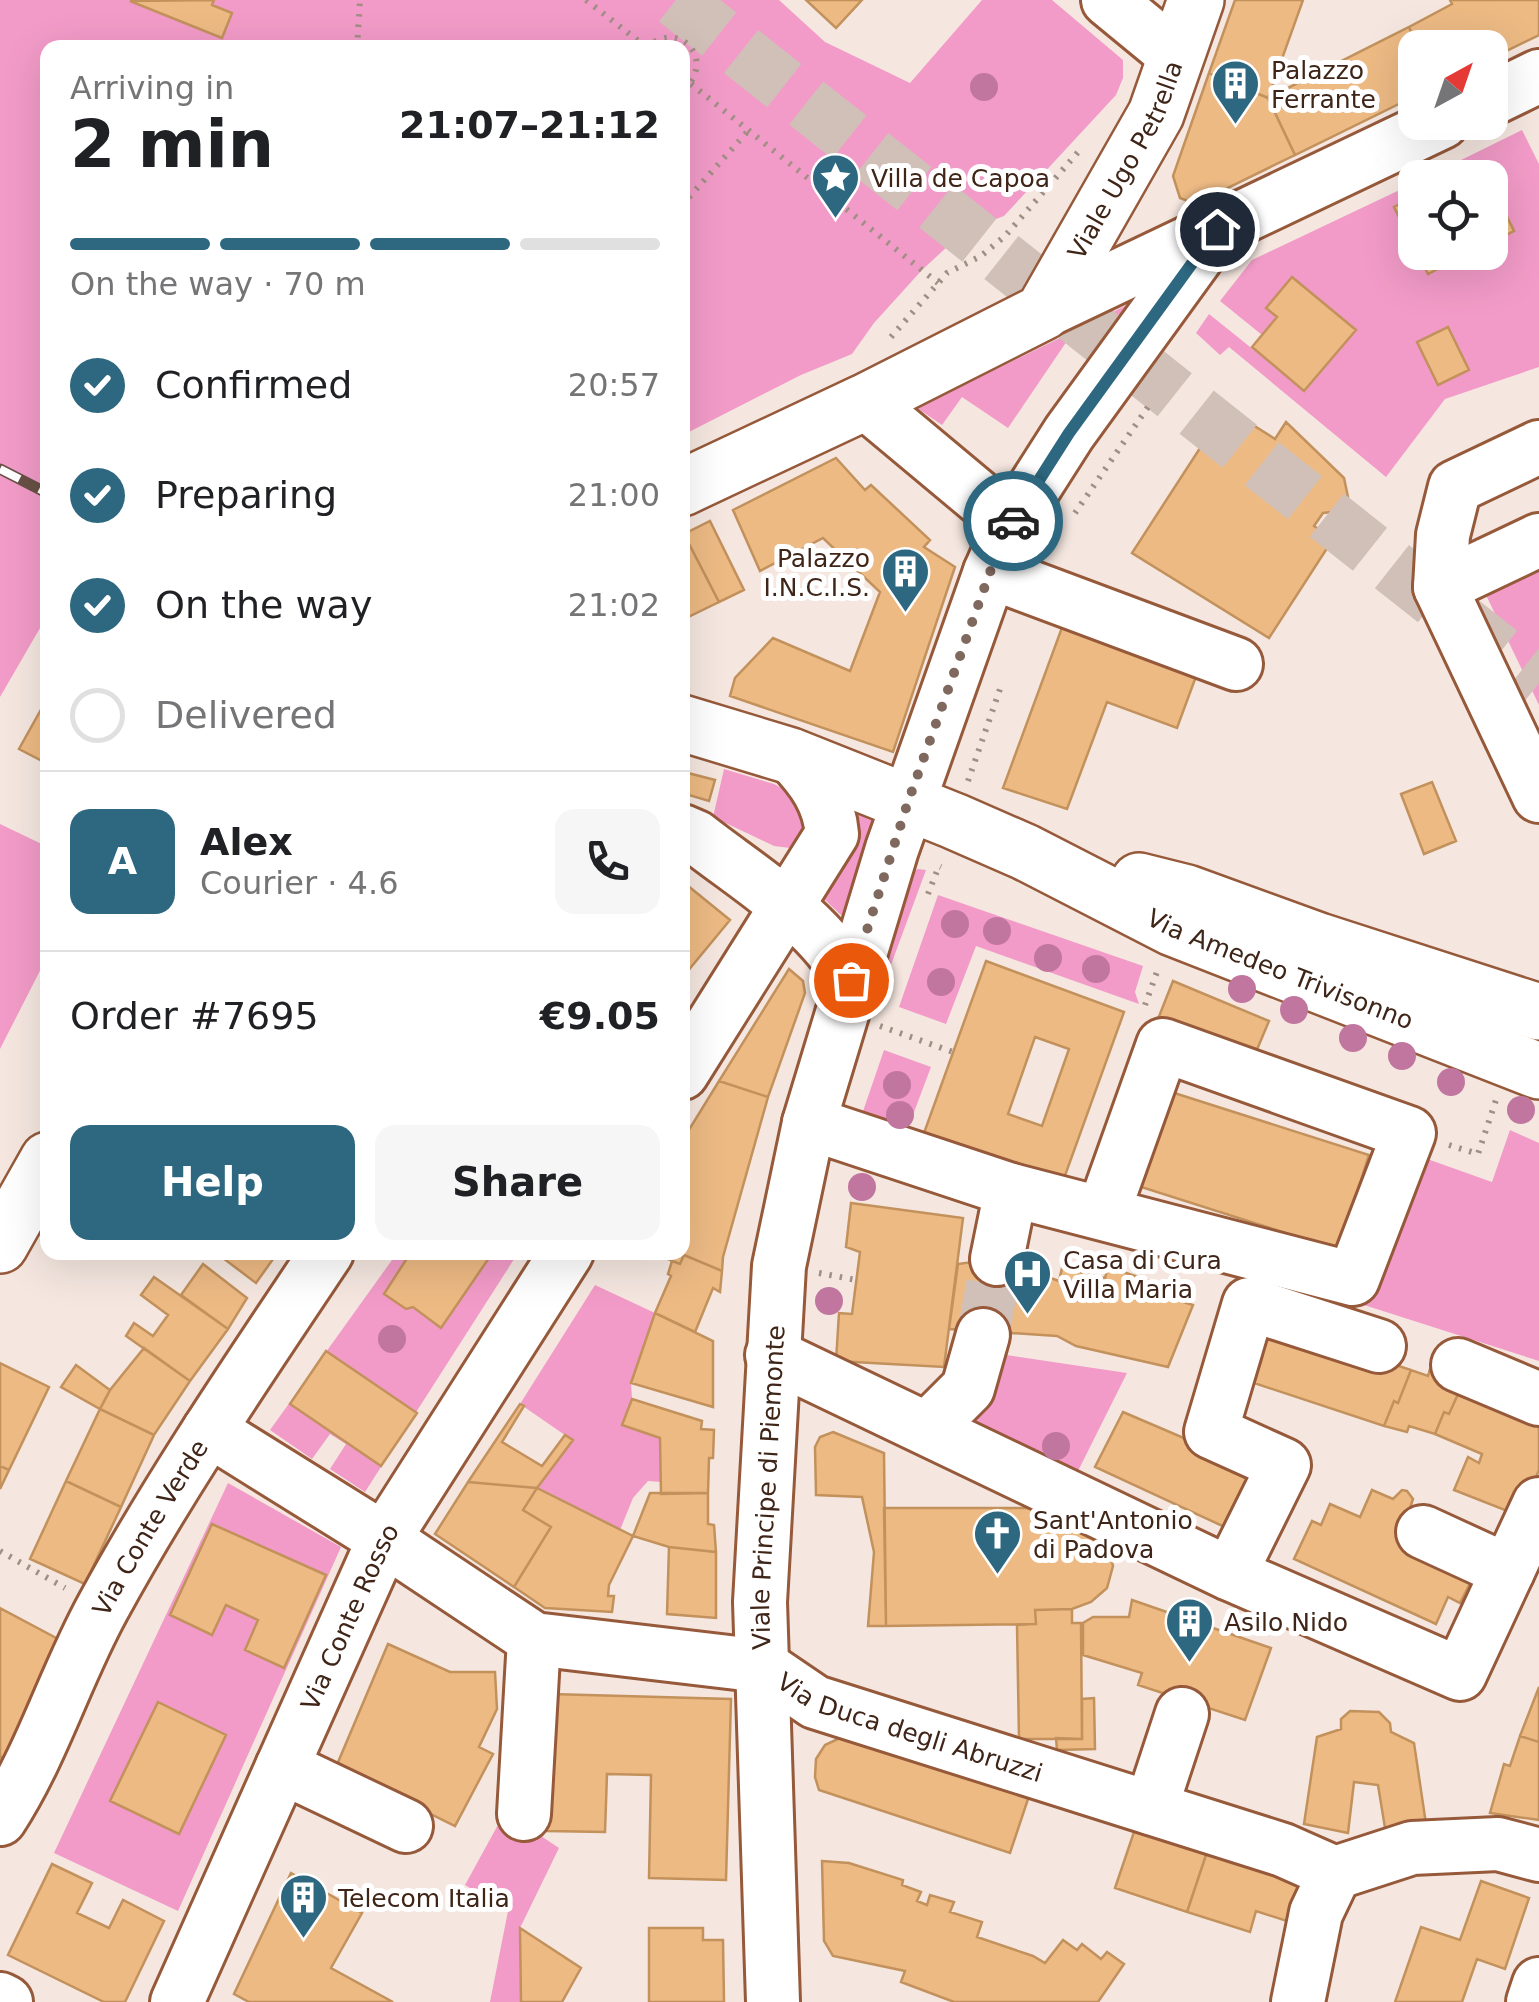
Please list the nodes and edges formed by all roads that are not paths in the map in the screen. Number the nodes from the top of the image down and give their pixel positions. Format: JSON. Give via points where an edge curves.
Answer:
{"nodes":[{"id":1,"x":1108,"y":0,"type":"edge"},
{"id":2,"x":1196,"y":0,"type":"edge"},
{"id":3,"x":1176,"y":56,"type":"junction"},
{"id":4,"x":1539,"y":76,"type":"edge"},
{"id":5,"x":1508,"y":91,"type":"edge"},
{"id":6,"x":1404,"y":140,"type":"edge"},
{"id":7,"x":1217,"y":229,"type":"junction"},
{"id":8,"x":1043,"y":312,"type":"junction"},
{"id":9,"x":866,"y":402,"type":"junction"},
{"id":10,"x":1539,"y":447,"type":"edge"},
{"id":11,"x":690,"y":484,"type":"edge"},
{"id":12,"x":1012,"y":524,"type":"junction"},
{"id":13,"x":1539,"y":540,"type":"edge"},
{"id":14,"x":990,"y":572,"type":"junction"},
{"id":15,"x":1440,"y":586,"type":"junction"},
{"id":16,"x":1236,"y":664,"type":"dead end"},
{"id":17,"x":690,"y":725,"type":"edge"},
{"id":18,"x":790,"y":756,"type":"junction"},
{"id":19,"x":1539,"y":796,"type":"edge"},
{"id":20,"x":908,"y":802,"type":"junction"},
{"id":21,"x":690,"y":835,"type":"edge"},
{"id":22,"x":1025,"y":852,"type":"junction"},
{"id":23,"x":787,"y":909,"type":"junction"},
{"id":24,"x":873,"y":912,"type":"junction"},
{"id":25,"x":851,"y":980,"type":"junction"},
{"id":26,"x":1539,"y":1012,"type":"edge"},
{"id":27,"x":690,"y":1061,"type":"edge"},
{"id":28,"x":1524,"y":1066,"type":"edge"},
{"id":29,"x":809,"y":1123,"type":"junction"},
{"id":30,"x":40,"y":1174,"type":"edge"},
{"id":31,"x":1011,"y":1190,"type":"junction"},
{"id":32,"x":1103,"y":1214,"type":"junction"},
{"id":33,"x":0,"y":1244,"type":"edge"},
{"id":34,"x":997,"y":1259,"type":"tunnel mouth"},
{"id":35,"x":322,"y":1260,"type":"edge"},
{"id":36,"x":563,"y":1260,"type":"edge"},
{"id":37,"x":982,"y":1335,"type":"tunnel mouth"},
{"id":38,"x":1379,"y":1346,"type":"dead end"},
{"id":39,"x":772,"y":1356,"type":"junction"},
{"id":40,"x":1458,"y":1365,"type":"dead end"},
{"id":41,"x":1539,"y":1400,"type":"edge"},
{"id":42,"x":928,"y":1428,"type":"junction"},
{"id":43,"x":209,"y":1430,"type":"junction"},
{"id":44,"x":1539,"y":1504,"type":"edge"},
{"id":45,"x":1423,"y":1532,"type":"dead end"},
{"id":46,"x":384,"y":1539,"type":"junction"},
{"id":47,"x":1508,"y":1571,"type":"junction"},
{"id":48,"x":1230,"y":1574,"type":"junction"},
{"id":49,"x":534,"y":1640,"type":"junction"},
{"id":50,"x":762,"y":1666,"type":"junction"},
{"id":51,"x":1182,"y":1714,"type":"dead end"},
{"id":52,"x":282,"y":1766,"type":"junction"},
{"id":53,"x":1151,"y":1808,"type":"junction"},
{"id":54,"x":524,"y":1814,"type":"dead end"},
{"id":55,"x":0,"y":1819,"type":"edge"},
{"id":56,"x":406,"y":1826,"type":"dead end"},
{"id":57,"x":1539,"y":1855,"type":"edge"},
{"id":58,"x":1335,"y":1873,"type":"junction"},
{"id":59,"x":1539,"y":1984,"type":"edge"},
{"id":60,"x":177,"y":2002,"type":"edge"},
{"id":61,"x":773,"y":2002,"type":"edge"},
{"id":62,"x":1298,"y":2002,"type":"edge"},
{"id":63,"x":1533,"y":2002,"type":"edge"}],
"edges":[{"from":1,"to":3,"type":"street"},
{"from":2,"to":3,"type":"main road","name":"Viale Ugo Petrella"},
{"from":3,"to":8,"type":"main road","name":"Viale Ugo Petrella","via":[[1156,114]]},
{"from":4,"to":5,"type":"street"},
{"from":6,"to":7,"type":"street"},
{"from":7,"to":8,"type":"street"},
{"from":7,"to":12,"type":"street","name":"Viale Principe di Piemonte","via":[[1069,433]]},
{"from":8,"to":9,"type":"main road"},
{"from":9,"to":11,"type":"main road"},
{"from":9,"to":12,"type":"street"},
{"from":10,"to":15,"type":"street","via":[[1455,487]]},
{"from":12,"to":14,"type":"street","name":"Viale Principe di Piemonte"},
{"from":13,"to":15,"type":"street"},
{"from":14,"to":16,"type":"street"},
{"from":14,"to":20,"type":"street","name":"Viale Principe di Piemonte"},
{"from":15,"to":19,"type":"street"},
{"from":17,"to":18,"type":"main road","name":"Via Amedeo Trivisonno"},
{"from":18,"to":20,"type":"main road","name":"Via Amedeo Trivisonno"},
{"from":18,"to":23,"type":"street","via":[[827,804],[832,834]]},
{"from":20,"to":22,"type":"main road","name":"Via Amedeo Trivisonno"},
{"from":20,"to":24,"type":"street","name":"Viale Principe di Piemonte"},
{"from":21,"to":23,"type":"street"},
{"from":22,"to":24,"type":"street","name":"Via Amedeo Trivisonno","via":[[946,847],[916,853]]},
{"from":22,"to":26,"type":"main road","name":"Via Amedeo Trivisonno","via":[[1187,892]]},
{"from":22,"to":28,"type":"main road","name":"Via Amedeo Trivisonno","via":[[1174,928]]},
{"from":23,"to":25,"type":"street","via":[[838,954]]},
{"from":23,"to":27,"type":"street"},
{"from":24,"to":25,"type":"street","name":"Viale Principe di Piemonte"},
{"from":25,"to":29,"type":"street","name":"Viale Principe di Piemonte"},
{"from":29,"to":31,"type":"street"},
{"from":29,"to":39,"type":"street","name":"Viale Principe di Piemonte","via":[[779,1266]]},
{"from":30,"to":33,"type":"main road"},
{"from":31,"to":32,"type":"street"},
{"from":31,"to":34,"type":"street"},
{"from":32,"to":32,"type":"street","via":[[1353,1279],[1409,1133],[1163,1045]]},
{"from":35,"to":43,"type":"street","name":"Via Conte Verde"},
{"from":36,"to":46,"type":"street","name":"Via Conte Rosso"},
{"from":37,"to":42,"type":"street","via":[[968,1388]]},
{"from":38,"to":48,"type":"street","via":[[1250,1304],[1211,1432],[1284,1465]]},
{"from":39,"to":42,"type":"street"},
{"from":39,"to":50,"type":"street","name":"Viale Principe di Piemonte"},
{"from":40,"to":41,"type":"street"},
{"from":42,"to":48,"type":"street"},
{"from":43,"to":46,"type":"street","name":"Via Duca degli Abruzzi"},
{"from":43,"to":55,"type":"street","name":"Via Conte Verde","via":[[101,1609]]},
{"from":44,"to":47,"type":"street"},
{"from":45,"to":47,"type":"street"},
{"from":46,"to":49,"type":"street","name":"Via Duca degli Abruzzi"},
{"from":46,"to":52,"type":"street","name":"Via Conte Rosso"},
{"from":47,"to":48,"type":"street","via":[[1460,1674]]},
{"from":49,"to":50,"type":"street","name":"Via Duca degli Abruzzi"},
{"from":49,"to":54,"type":"street"},
{"from":50,"to":53,"type":"street","name":"Via Duca degli Abruzzi","via":[[815,1702]]},
{"from":50,"to":61,"type":"street","name":"Viale Principe di Piemonte"},
{"from":51,"to":53,"type":"street"},
{"from":52,"to":56,"type":"street"},
{"from":52,"to":60,"type":"street","name":"Via Conte Rosso"},
{"from":53,"to":58,"type":"street","name":"Via Duca degli Abruzzi"},
{"from":57,"to":58,"type":"street","via":[[1498,1844],[1412,1848]]},
{"from":58,"to":62,"type":"street","via":[[1316,1913]]},
{"from":59,"to":63,"type":"street"}]}
